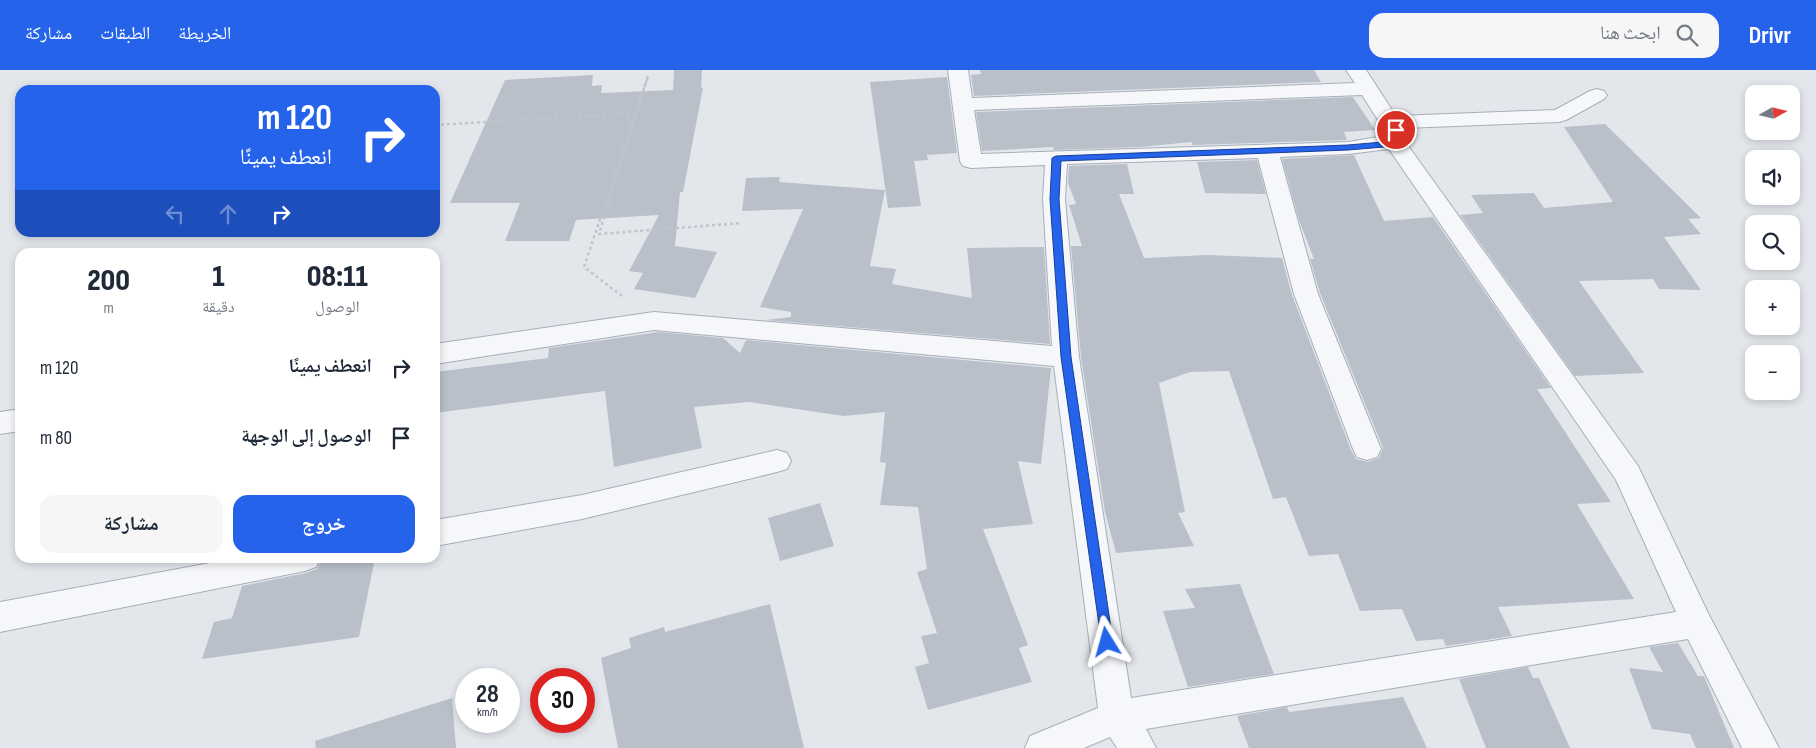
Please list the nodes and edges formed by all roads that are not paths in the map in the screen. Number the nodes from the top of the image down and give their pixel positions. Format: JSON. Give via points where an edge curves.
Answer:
{"nodes":[{"id":1,"x":958,"y":70,"type":"edge"},
{"id":2,"x":1362,"y":79,"type":"edge"},
{"id":3,"x":1597,"y":95,"type":"dead end"},
{"id":4,"x":963,"y":104,"type":"junction"},
{"id":5,"x":1392,"y":131,"type":"junction"},
{"id":6,"x":1267,"y":150,"type":"junction"},
{"id":7,"x":1056,"y":158,"type":"junction"},
{"id":8,"x":440,"y":353,"type":"edge"},
{"id":9,"x":1066,"y":357,"type":"junction"},
{"id":10,"x":15,"y":421,"type":"edge"},
{"id":11,"x":0,"y":423,"type":"edge"},
{"id":12,"x":1367,"y":449,"type":"dead end"},
{"id":13,"x":777,"y":461,"type":"dead end"},
{"id":14,"x":440,"y":532,"type":"edge"},
{"id":15,"x":279,"y":563,"type":"edge"},
{"id":16,"x":0,"y":617,"type":"edge"},
{"id":17,"x":1697,"y":623,"type":"junction"},
{"id":18,"x":1118,"y":717,"type":"junction"},
{"id":19,"x":1043,"y":748,"type":"edge"},
{"id":20,"x":1138,"y":748,"type":"edge"},
{"id":21,"x":1761,"y":748,"type":"edge"}],
"edges":[{"from":1,"to":4,"type":"street"},
{"from":2,"to":4,"type":"street"},
{"from":2,"to":5,"type":"street"},
{"from":3,"to":5,"type":"street","via":[[1559,116]]},
{"from":4,"to":7,"type":"street","via":[[971,161]]},
{"from":5,"to":6,"type":"street","via":[[1384,144]]},
{"from":5,"to":17,"type":"street","via":[[1628,474]]},
{"from":6,"to":7,"type":"street"},
{"from":6,"to":12,"type":"street","via":[[1306,294]]},
{"from":7,"to":9,"type":"street","via":[[1054,199]]},
{"from":8,"to":9,"type":"street","via":[[654,321]]},
{"from":9,"to":18,"type":"street"},
{"from":10,"to":11,"type":"street"},
{"from":13,"to":14,"type":"street","via":[[582,507]]},
{"from":15,"to":16,"type":"street"},
{"from":17,"to":18,"type":"street"},
{"from":17,"to":21,"type":"street"},
{"from":18,"to":19,"type":"street"},
{"from":18,"to":20,"type":"street"}]}
